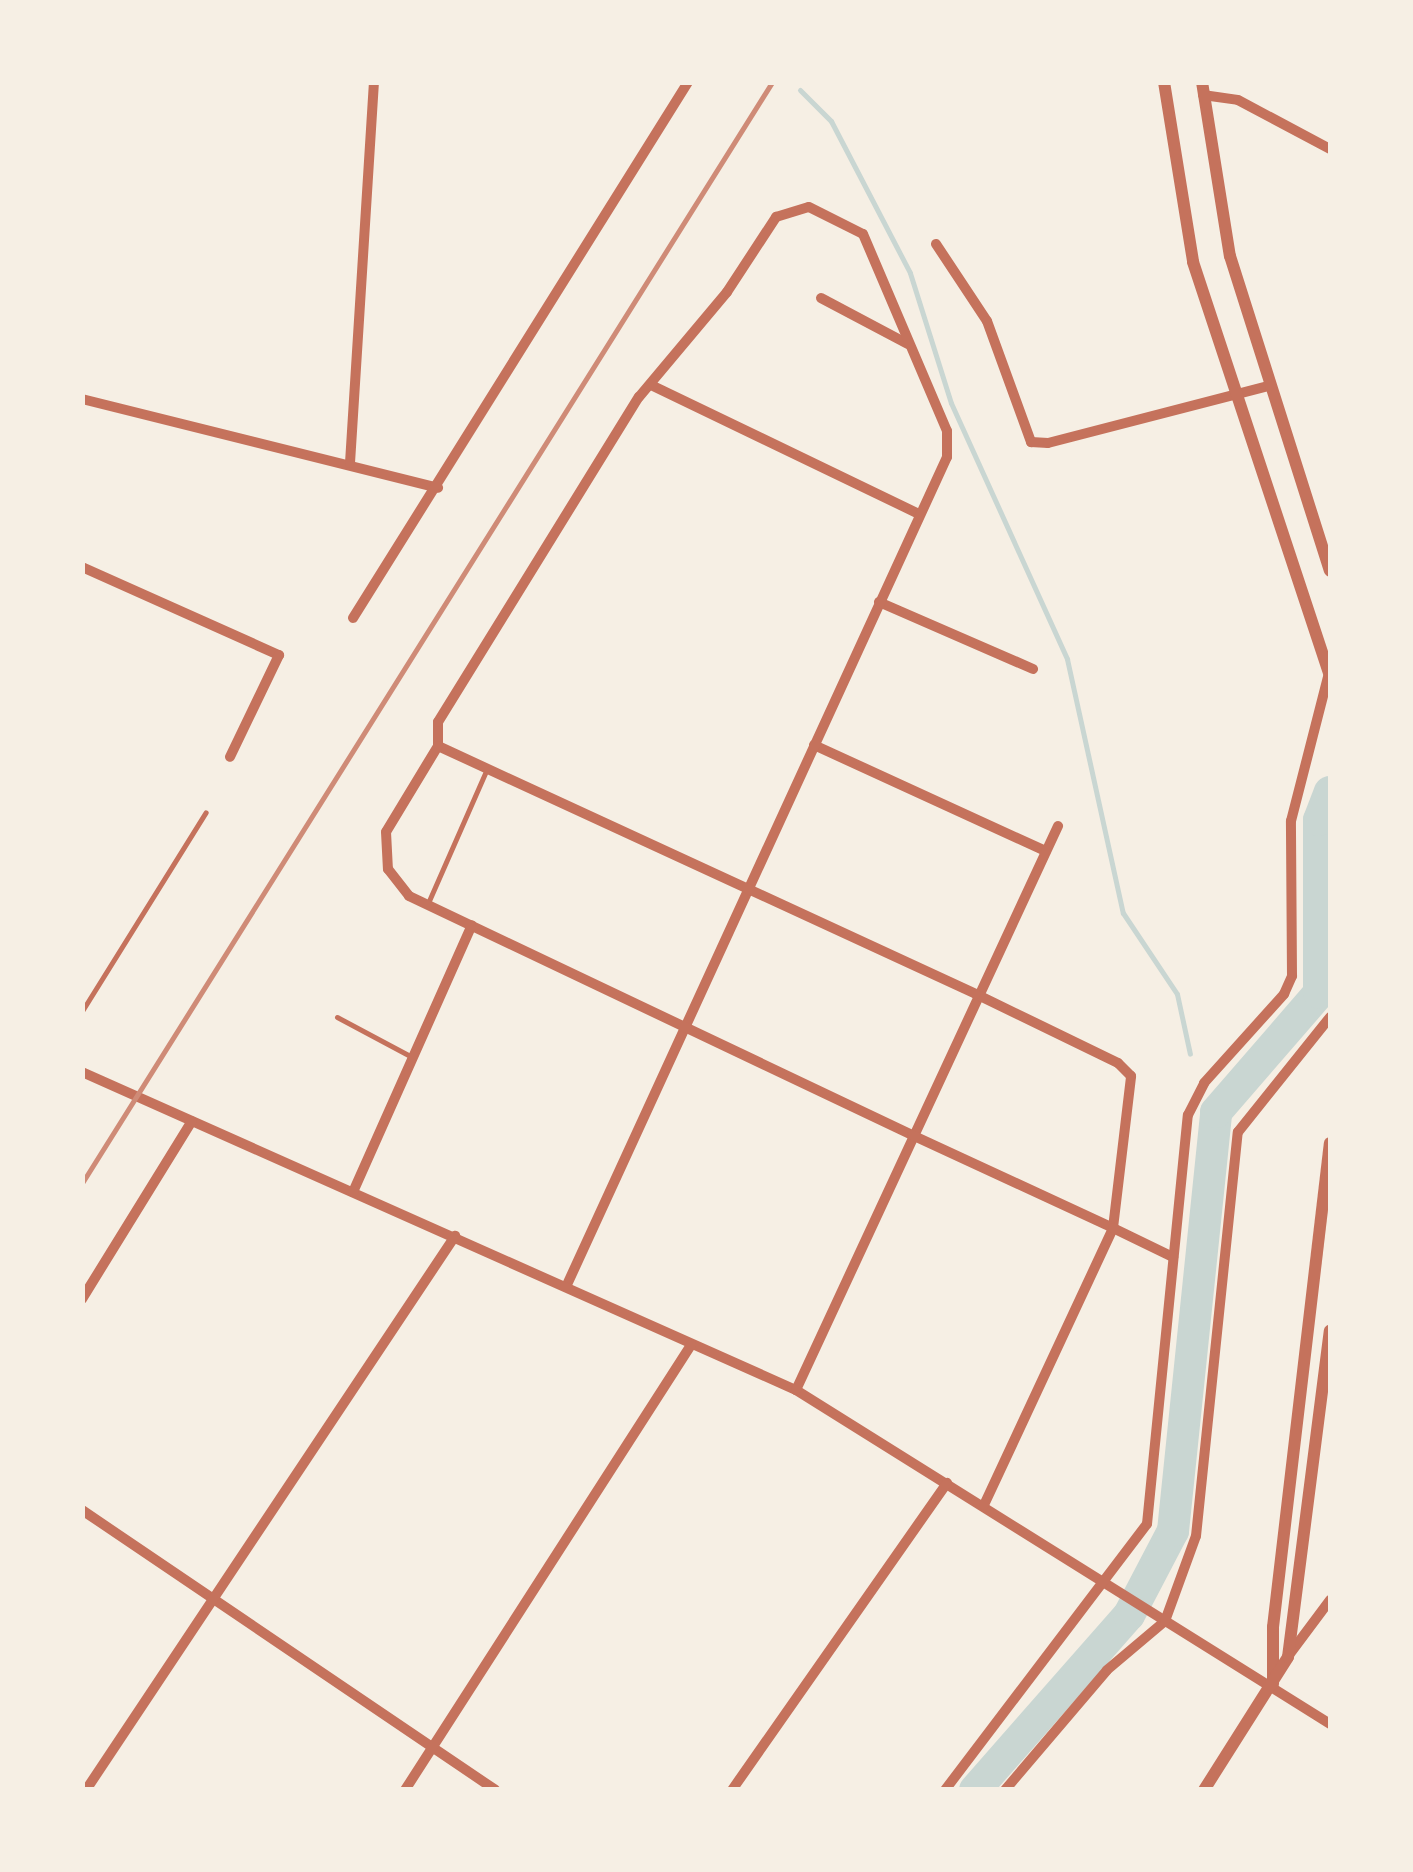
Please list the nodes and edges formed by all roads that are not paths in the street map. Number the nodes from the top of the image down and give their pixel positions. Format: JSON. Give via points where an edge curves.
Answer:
{"nodes":[{"id":1,"x":374,"y":82,"type":"edge"},
{"id":2,"x":688,"y":82,"type":"edge"},
{"id":3,"x":1164,"y":82,"type":"edge"},
{"id":4,"x":1202,"y":89,"type":"edge"},
{"id":5,"x":1330,"y":149,"type":"edge"},
{"id":6,"x":936,"y":244,"type":"dead end"},
{"id":7,"x":820,"y":298,"type":"dead end"},
{"id":8,"x":909,"y":345,"type":"junction"},
{"id":9,"x":651,"y":385,"type":"junction"},
{"id":10,"x":1269,"y":386,"type":"junction"},
{"id":11,"x":1237,"y":396,"type":"junction"},
{"id":12,"x":82,"y":398,"type":"edge"},
{"id":13,"x":350,"y":463,"type":"junction"},
{"id":14,"x":438,"y":488,"type":"junction"},
{"id":15,"x":917,"y":513,"type":"junction"},
{"id":16,"x":82,"y":567,"type":"edge"},
{"id":17,"x":1330,"y":570,"type":"edge"},
{"id":18,"x":880,"y":602,"type":"junction"},
{"id":19,"x":353,"y":618,"type":"dead end"},
{"id":20,"x":1033,"y":669,"type":"dead end"},
{"id":21,"x":1330,"y":674,"type":"edge"},
{"id":22,"x":814,"y":745,"type":"junction"},
{"id":23,"x":438,"y":746,"type":"junction"},
{"id":24,"x":230,"y":757,"type":"dead end"},
{"id":25,"x":487,"y":768,"type":"junction"},
{"id":26,"x":206,"y":812,"type":"dead end"},
{"id":27,"x":1058,"y":826,"type":"dead end"},
{"id":28,"x":1046,"y":851,"type":"junction"},
{"id":29,"x":747,"y":891,"type":"junction"},
{"id":30,"x":427,"y":905,"type":"junction"},
{"id":31,"x":472,"y":925,"type":"junction"},
{"id":32,"x":976,"y":994,"type":"junction"},
{"id":33,"x":82,"y":1011,"type":"edge"},
{"id":34,"x":337,"y":1017,"type":"dead end"},
{"id":35,"x":1330,"y":1017,"type":"edge"},
{"id":36,"x":686,"y":1026,"type":"junction"},
{"id":37,"x":415,"y":1058,"type":"junction"},
{"id":38,"x":88,"y":1074,"type":"edge"},
{"id":39,"x":82,"y":1084,"type":"edge"},
{"id":40,"x":192,"y":1121,"type":"junction"},
{"id":41,"x":912,"y":1135,"type":"junction"},
{"id":42,"x":1330,"y":1143,"type":"edge"},
{"id":43,"x":353,"y":1192,"type":"junction"},
{"id":44,"x":1112,"y":1228,"type":"junction"},
{"id":45,"x":455,"y":1236,"type":"junction"},
{"id":46,"x":1174,"y":1257,"type":"junction"},
{"id":47,"x":566,"y":1288,"type":"junction"},
{"id":48,"x":82,"y":1299,"type":"edge"},
{"id":49,"x":1330,"y":1332,"type":"edge"},
{"id":50,"x":691,"y":1345,"type":"junction"},
{"id":51,"x":796,"y":1390,"type":"junction"},
{"id":52,"x":946,"y":1482,"type":"junction"},
{"id":53,"x":984,"y":1505,"type":"junction"},
{"id":54,"x":82,"y":1510,"type":"edge"},
{"id":55,"x":1109,"y":1586,"type":"junction"},
{"id":56,"x":211,"y":1598,"type":"junction"},
{"id":57,"x":1330,"y":1600,"type":"edge"},
{"id":58,"x":1161,"y":1618,"type":"junction"},
{"id":59,"x":1288,"y":1657,"type":"junction"},
{"id":60,"x":1273,"y":1684,"type":"junction"},
{"id":61,"x":1330,"y":1724,"type":"edge"},
{"id":62,"x":432,"y":1748,"type":"junction"},
{"id":63,"x":86,"y":1790,"type":"edge"},
{"id":64,"x":405,"y":1790,"type":"edge"},
{"id":65,"x":494,"y":1790,"type":"edge"},
{"id":66,"x":732,"y":1790,"type":"edge"},
{"id":67,"x":946,"y":1790,"type":"edge"},
{"id":68,"x":1005,"y":1790,"type":"edge"},
{"id":69,"x":1204,"y":1790,"type":"edge"}],
"edges":[{"from":1,"to":13,"type":"street"},
{"from":2,"to":14,"type":"street"},
{"from":3,"to":11,"type":"street","via":[[1193,262]]},
{"from":4,"to":5,"type":"street","via":[[1238,100]]},
{"from":4,"to":10,"type":"street","via":[[1230,256]]},
{"from":6,"to":11,"type":"street","via":[[986,321],[1030,442]]},
{"from":7,"to":8,"type":"street"},
{"from":8,"to":9,"type":"street","via":[[864,234],[809,208],[790,208],[776,216],[727,292]]},
{"from":8,"to":15,"type":"street","via":[[949,446]]},
{"from":9,"to":15,"type":"street"},
{"from":9,"to":23,"type":"street","via":[[438,722]]},
{"from":10,"to":11,"type":"street"},
{"from":10,"to":17,"type":"street"},
{"from":11,"to":21,"type":"street"},
{"from":12,"to":13,"type":"street"},
{"from":13,"to":14,"type":"street"},
{"from":14,"to":19,"type":"street"},
{"from":15,"to":18,"type":"street"},
{"from":16,"to":24,"type":"street","via":[[279,655]]},
{"from":18,"to":20,"type":"street"},
{"from":18,"to":22,"type":"street"},
{"from":21,"to":46,"type":"street","via":[[1291,821],[1292,976],[1284,994],[1194,1098]]},
{"from":22,"to":28,"type":"street"},
{"from":22,"to":29,"type":"street"},
{"from":23,"to":25,"type":"street"},
{"from":23,"to":30,"type":"street","via":[[386,832],[388,869],[396,884]]},
{"from":25,"to":29,"type":"street"},
{"from":25,"to":30,"type":"lane"},
{"from":26,"to":33,"type":"lane"},
{"from":27,"to":28,"type":"street"},
{"from":28,"to":32,"type":"street"},
{"from":29,"to":32,"type":"street"},
{"from":29,"to":36,"type":"street"},
{"from":30,"to":31,"type":"street"},
{"from":31,"to":36,"type":"street"},
{"from":31,"to":37,"type":"street"},
{"from":32,"to":41,"type":"street"},
{"from":32,"to":44,"type":"street","via":[[1118,1063],[1131,1076]]},
{"from":34,"to":37,"type":"lane"},
{"from":35,"to":58,"type":"street","via":[[1238,1132],[1196,1536]]},
{"from":36,"to":41,"type":"street"},
{"from":36,"to":47,"type":"street"},
{"from":37,"to":43,"type":"street"},
{"from":38,"to":39,"type":"street"},
{"from":38,"to":40,"type":"street"},
{"from":40,"to":43,"type":"street"},
{"from":40,"to":48,"type":"street"},
{"from":41,"to":44,"type":"street"},
{"from":41,"to":51,"type":"street"},
{"from":42,"to":60,"type":"street","via":[[1275,1608]]},
{"from":43,"to":45,"type":"street"},
{"from":44,"to":46,"type":"street"},
{"from":44,"to":53,"type":"street"},
{"from":45,"to":47,"type":"street"},
{"from":45,"to":56,"type":"street"},
{"from":46,"to":55,"type":"street","via":[[1147,1524]]},
{"from":47,"to":50,"type":"street"},
{"from":49,"to":59,"type":"street"},
{"from":50,"to":51,"type":"street"},
{"from":50,"to":62,"type":"street"},
{"from":51,"to":52,"type":"street"},
{"from":52,"to":53,"type":"street"},
{"from":52,"to":66,"type":"street"},
{"from":53,"to":55,"type":"street"},
{"from":54,"to":56,"type":"street"},
{"from":55,"to":58,"type":"street"},
{"from":55,"to":67,"type":"street"},
{"from":56,"to":62,"type":"street"},
{"from":56,"to":63,"type":"street"},
{"from":57,"to":59,"type":"street"},
{"from":58,"to":60,"type":"street"},
{"from":58,"to":68,"type":"street","via":[[1107,1670]]},
{"from":59,"to":60,"type":"street"},
{"from":60,"to":61,"type":"street"},
{"from":60,"to":69,"type":"street"},
{"from":62,"to":64,"type":"street"},
{"from":62,"to":65,"type":"street"}]}
